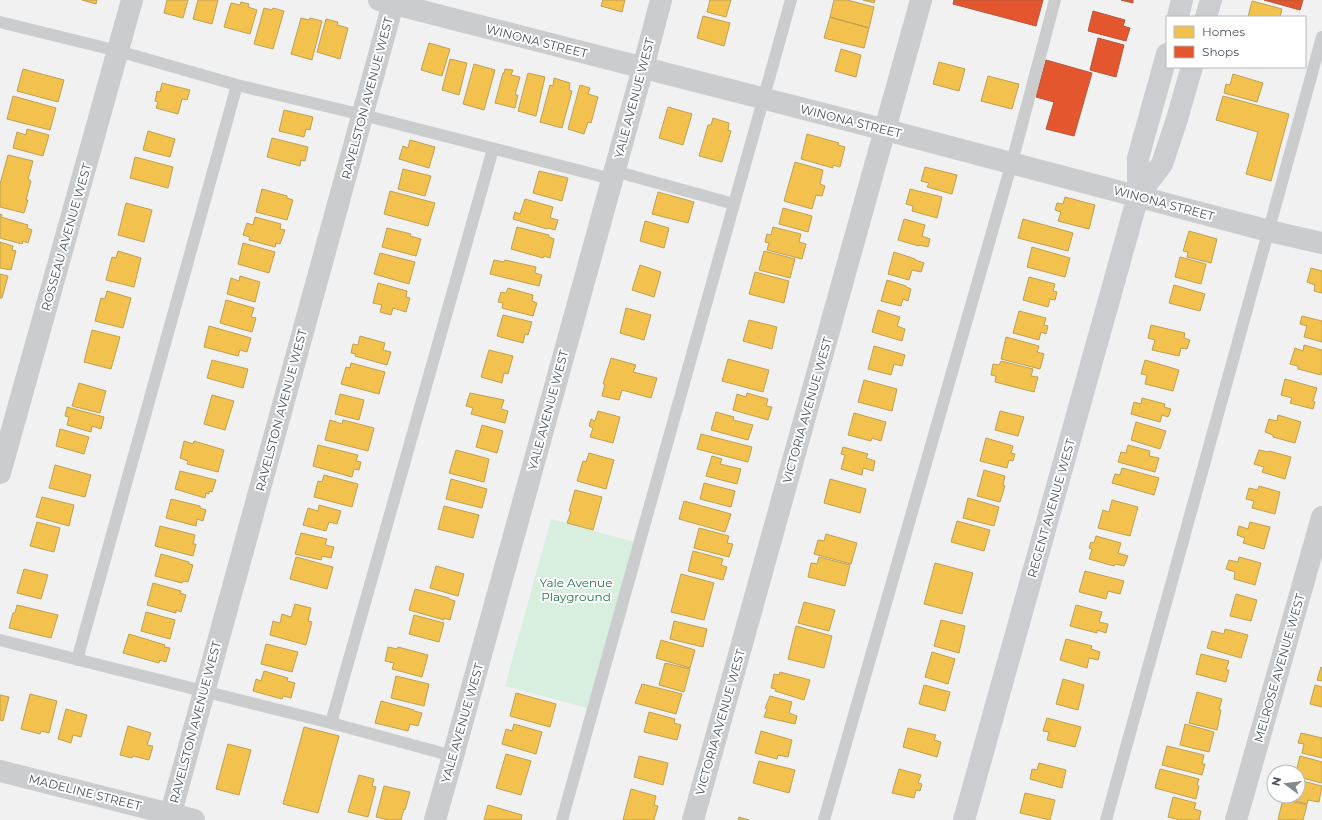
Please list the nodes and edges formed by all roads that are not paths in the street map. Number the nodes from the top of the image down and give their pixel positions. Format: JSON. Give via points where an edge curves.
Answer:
{"nodes":[{"id":1,"x":132,"y":0,"type":"edge"},
{"id":2,"x":661,"y":0,"type":"edge"},
{"id":3,"x":791,"y":0,"type":"edge"},
{"id":4,"x":921,"y":0,"type":"edge"},
{"id":5,"x":1055,"y":0,"type":"edge"},
{"id":6,"x":1182,"y":0,"type":"edge"},
{"id":7,"x":1211,"y":0,"type":"edge"},
{"id":8,"x":388,"y":1,"type":"edge"},
{"id":9,"x":1178,"y":16,"type":"edge"},
{"id":10,"x":1206,"y":16,"type":"edge"},
{"id":11,"x":0,"y":22,"type":"edge"},
{"id":12,"x":1322,"y":37,"type":"edge"},
{"id":13,"x":118,"y":51,"type":"junction"},
{"id":14,"x":1166,"y":58,"type":"edge"},
{"id":15,"x":643,"y":68,"type":"junction"},
{"id":16,"x":1192,"y":68,"type":"edge"},
{"id":17,"x":237,"y":85,"type":"junction"},
{"id":18,"x":764,"y":98,"type":"junction"},
{"id":19,"x":363,"y":115,"type":"junction"},
{"id":20,"x":886,"y":130,"type":"junction"},
{"id":21,"x":493,"y":149,"type":"junction"},
{"id":22,"x":1012,"y":162,"type":"junction"},
{"id":23,"x":613,"y":175,"type":"junction"},
{"id":24,"x":1138,"y":196,"type":"junction"},
{"id":25,"x":734,"y":204,"type":"junction"},
{"id":26,"x":1269,"y":231,"type":"junction"},
{"id":27,"x":1322,"y":243,"type":"edge"},
{"id":28,"x":0,"y":473,"type":"edge"},
{"id":29,"x":1322,"y":517,"type":"edge"},
{"id":30,"x":0,"y":640,"type":"edge"},
{"id":31,"x":77,"y":660,"type":"junction"},
{"id":32,"x":204,"y":692,"type":"junction"},
{"id":33,"x":331,"y":723,"type":"junction"},
{"id":34,"x":453,"y":756,"type":"junction"},
{"id":35,"x":0,"y":770,"type":"edge"},
{"id":36,"x":170,"y":817,"type":"edge"},
{"id":37,"x":194,"y":820,"type":"edge"},
{"id":38,"x":435,"y":820,"type":"edge"},
{"id":39,"x":562,"y":820,"type":"edge"},
{"id":40,"x":693,"y":820,"type":"edge"},
{"id":41,"x":824,"y":820,"type":"edge"},
{"id":42,"x":964,"y":820,"type":"edge"},
{"id":43,"x":1106,"y":820,"type":"edge"},
{"id":44,"x":1236,"y":820,"type":"edge"}],
"edges":[{"from":1,"to":13,"type":"street","name":"ROSSEAU AVENUE WEST"},
{"from":2,"to":15,"type":"street","name":"YALE AVENUE WEST"},
{"from":3,"to":18,"type":"lane"},
{"from":4,"to":20,"type":"street","name":"VICTORIA AVENUE WEST"},
{"from":5,"to":22,"type":"lane"},
{"from":6,"to":9,"type":"main road"},
{"from":7,"to":10,"type":"main road"},
{"from":8,"to":15,"type":"street","name":"WINONA STREET"},
{"from":8,"to":19,"type":"street","name":"RAVELSTON AVENUE WEST"},
{"from":11,"to":13,"type":"lane"},
{"from":12,"to":26,"type":"lane"},
{"from":13,"to":17,"type":"lane"},
{"from":13,"to":28,"type":"street","name":"ROSSEAU AVENUE WEST"},
{"from":14,"to":24,"type":"main road","name":"REGENT AVENUE WEST","via":[[1138,158]]},
{"from":15,"to":18,"type":"street","name":"WINONA STREET"},
{"from":15,"to":23,"type":"street","name":"YALE AVENUE WEST"},
{"from":16,"to":24,"type":"main road","name":"REGENT AVENUE WEST","via":[[1162,164]]},
{"from":17,"to":19,"type":"lane"},
{"from":17,"to":31,"type":"lane"},
{"from":18,"to":20,"type":"street","name":"WINONA STREET"},
{"from":18,"to":25,"type":"lane"},
{"from":19,"to":21,"type":"lane"},
{"from":19,"to":32,"type":"street","name":"RAVELSTON AVENUE WEST"},
{"from":20,"to":22,"type":"street","name":"WINONA STREET"},
{"from":20,"to":40,"type":"street","name":"VICTORIA AVENUE WEST"},
{"from":21,"to":23,"type":"lane"},
{"from":21,"to":33,"type":"lane"},
{"from":22,"to":24,"type":"street","name":"WINONA STREET"},
{"from":22,"to":41,"type":"lane"},
{"from":23,"to":25,"type":"lane"},
{"from":23,"to":34,"type":"street","name":"YALE AVENUE WEST"},
{"from":24,"to":26,"type":"street","name":"WINONA STREET"},
{"from":24,"to":42,"type":"main road","name":"REGENT AVENUE WEST"},
{"from":25,"to":39,"type":"lane"},
{"from":26,"to":27,"type":"street","name":"WINONA STREET"},
{"from":26,"to":43,"type":"lane"},
{"from":29,"to":44,"type":"street","name":"MELROSE AVENUE WEST"},
{"from":30,"to":31,"type":"lane"},
{"from":31,"to":32,"type":"lane"},
{"from":32,"to":33,"type":"lane"},
{"from":32,"to":36,"type":"street","name":"RAVELSTON AVENUE WEST"},
{"from":33,"to":34,"type":"lane"},
{"from":34,"to":38,"type":"street","name":"YALE AVENUE WEST"},
{"from":35,"to":36,"type":"street","name":"MADELINE STREET"},
{"from":36,"to":37,"type":"street","name":"MADELINE STREET"}]}
